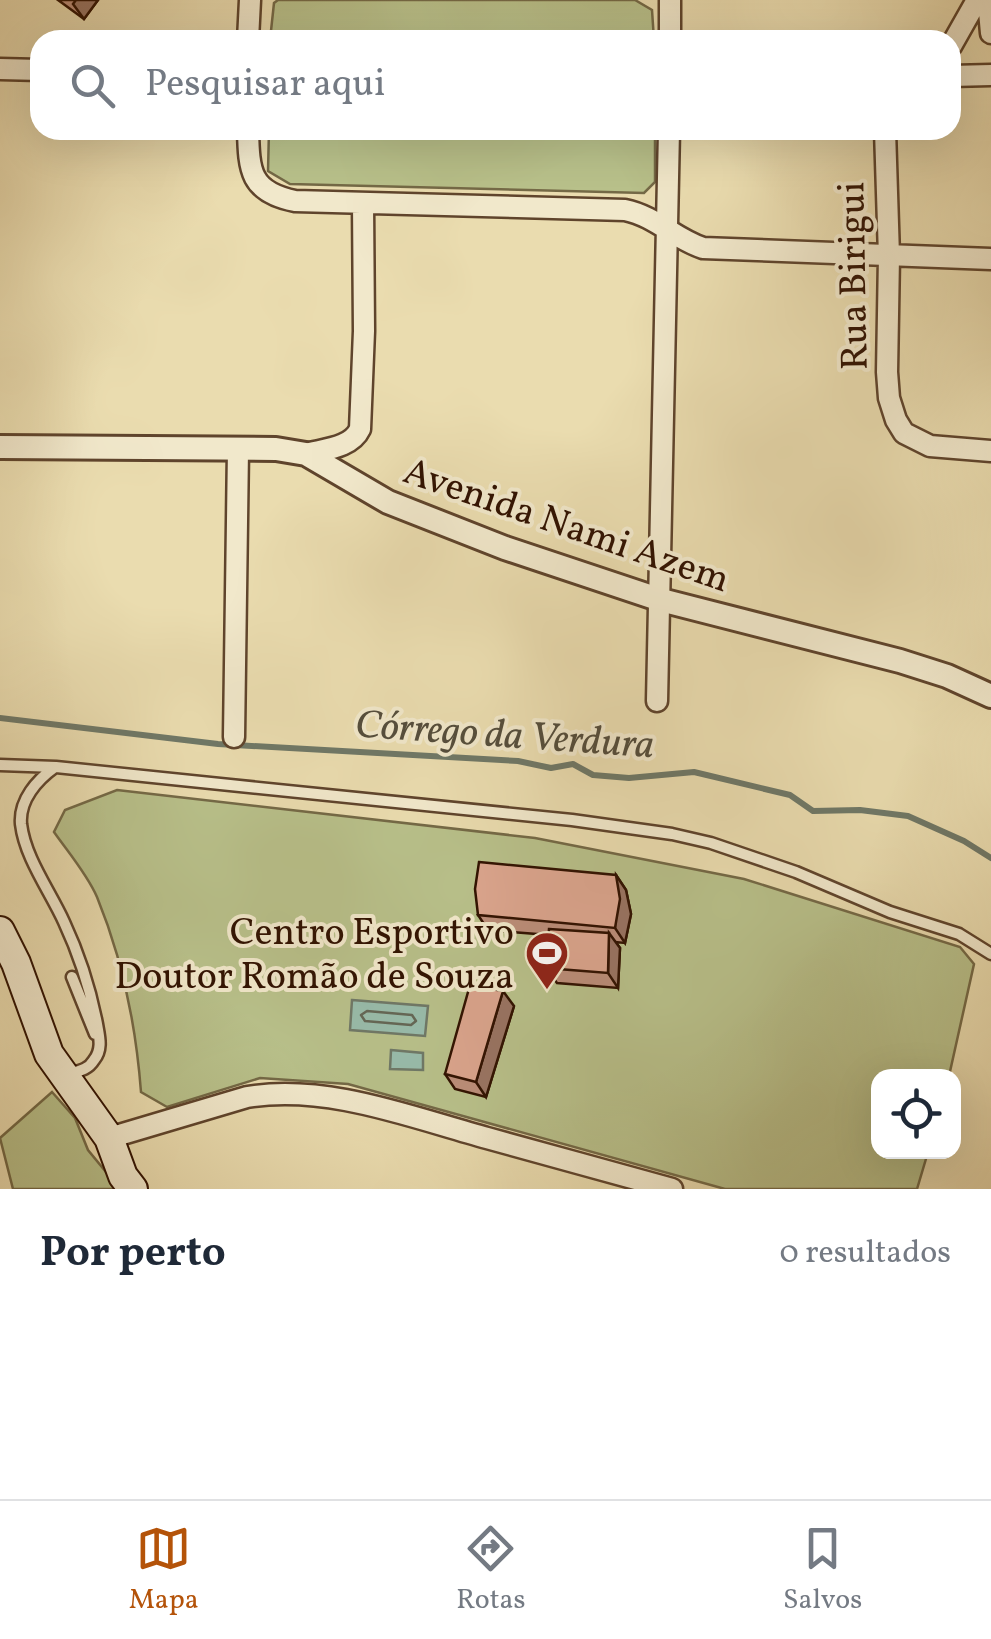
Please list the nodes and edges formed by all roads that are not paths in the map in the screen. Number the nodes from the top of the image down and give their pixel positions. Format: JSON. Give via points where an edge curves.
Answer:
{"nodes":[{"id":1,"x":250,"y":0,"type":"edge"},
{"id":2,"x":670,"y":0,"type":"edge"},
{"id":3,"x":977,"y":0,"type":"edge"},
{"id":4,"x":988,"y":0,"type":"edge"},
{"id":5,"x":248,"y":30,"type":"edge"},
{"id":6,"x":670,"y":30,"type":"edge"},
{"id":7,"x":960,"y":30,"type":"edge"},
{"id":8,"x":991,"y":33,"type":"edge"},
{"id":9,"x":0,"y":69,"type":"edge"},
{"id":10,"x":30,"y":70,"type":"edge"},
{"id":11,"x":991,"y":75,"type":"edge"},
{"id":12,"x":961,"y":76,"type":"edge"},
{"id":13,"x":248,"y":140,"type":"edge"},
{"id":14,"x":669,"y":140,"type":"edge"},
{"id":15,"x":885,"y":140,"type":"edge"},
{"id":16,"x":363,"y":203,"type":"junction"},
{"id":17,"x":666,"y":228,"type":"junction"},
{"id":18,"x":890,"y":256,"type":"junction"},
{"id":19,"x":991,"y":258,"type":"edge"},
{"id":20,"x":0,"y":447,"type":"edge"},
{"id":21,"x":238,"y":450,"type":"junction"},
{"id":22,"x":991,"y":451,"type":"edge"},
{"id":23,"x":306,"y":454,"type":"junction"},
{"id":24,"x":661,"y":600,"type":"junction"},
{"id":25,"x":991,"y":696,"type":"edge"},
{"id":26,"x":656,"y":701,"type":"dead end"},
{"id":27,"x":234,"y":737,"type":"dead end"},
{"id":28,"x":0,"y":764,"type":"edge"},
{"id":29,"x":56,"y":767,"type":"junction"},
{"id":30,"x":0,"y":930,"type":"edge"},
{"id":31,"x":991,"y":954,"type":"edge"},
{"id":32,"x":72,"y":977,"type":"dead end"},
{"id":33,"x":100,"y":1044,"type":"junction"},
{"id":34,"x":61,"y":1076,"type":"junction"},
{"id":35,"x":109,"y":1138,"type":"junction"},
{"id":36,"x":126,"y":1185,"type":"edge"},
{"id":37,"x":672,"y":1189,"type":"edge"}],
"edges":[{"from":1,"to":5,"type":"street"},
{"from":2,"to":6,"type":"street"},
{"from":3,"to":7,"type":"street"},
{"from":4,"to":8,"type":"street"},
{"from":9,"to":10,"type":"street"},
{"from":11,"to":12,"type":"street"},
{"from":13,"to":16,"type":"street","via":[[249,162],[262,189],[276,197]]},
{"from":14,"to":17,"type":"street"},
{"from":15,"to":18,"type":"street","name":"Rua Birigui"},
{"from":16,"to":17,"type":"street","via":[[625,210]]},
{"from":16,"to":23,"type":"street","via":[[360,429],[348,443]]},
{"from":17,"to":18,"type":"street","via":[[703,248]]},
{"from":17,"to":24,"type":"street"},
{"from":18,"to":19,"type":"street"},
{"from":18,"to":22,"type":"street","name":"Rua Birigui","via":[[887,372],[896,420],[915,441],[930,446]]},
{"from":20,"to":21,"type":"street","name":"Avenida Nami Azem"},
{"from":21,"to":23,"type":"street","name":"Avenida Nami Azem"},
{"from":21,"to":27,"type":"street"},
{"from":23,"to":24,"type":"street","name":"Avenida Nami Azem","via":[[388,502]]},
{"from":24,"to":25,"type":"street","name":"Avenida Nami Azem","via":[[900,661]]},
{"from":24,"to":26,"type":"street"},
{"from":28,"to":29,"type":"lane"},
{"from":29,"to":31,"type":"lane","via":[[672,834],[796,872],[959,934]]},
{"from":29,"to":33,"type":"lane","via":[[30,791],[21,822],[78,955]]},
{"from":30,"to":34,"type":"main road"},
{"from":32,"to":33,"type":"lane"},
{"from":33,"to":34,"type":"lane","via":[[93,1063]]},
{"from":34,"to":35,"type":"main road"},
{"from":35,"to":36,"type":"main road"},
{"from":35,"to":37,"type":"street","via":[[247,1097],[302,1096],[387,1109]]}]}
